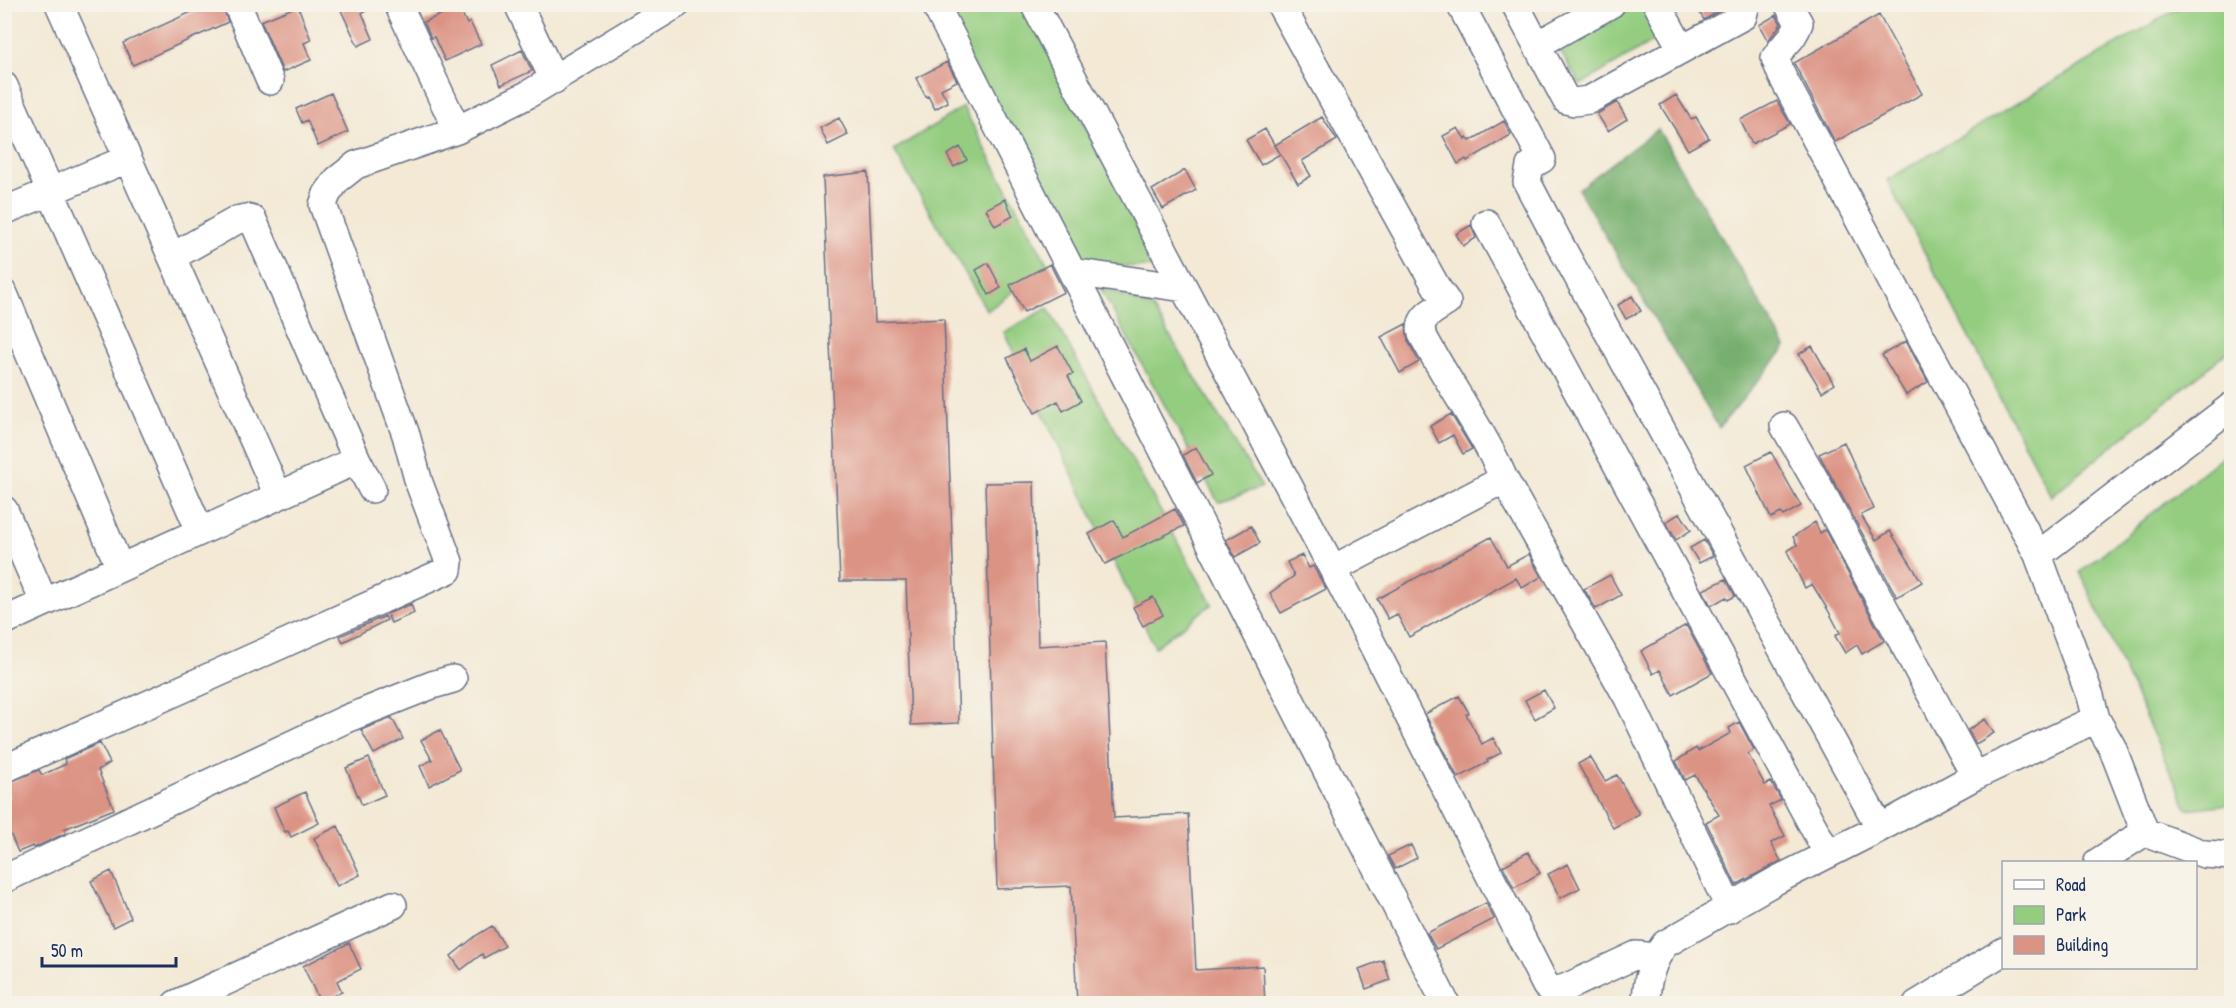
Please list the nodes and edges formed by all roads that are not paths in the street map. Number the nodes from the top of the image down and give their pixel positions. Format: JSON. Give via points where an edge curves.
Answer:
{"nodes":[{"id":1,"x":59,"y":4,"type":"edge"},
{"id":2,"x":237,"y":4,"type":"edge"},
{"id":3,"x":398,"y":4,"type":"edge"},
{"id":4,"x":518,"y":4,"type":"edge"},
{"id":5,"x":677,"y":4,"type":"edge"},
{"id":6,"x":935,"y":4,"type":"edge"},
{"id":7,"x":946,"y":4,"type":"edge"},
{"id":8,"x":1034,"y":4,"type":"edge"},
{"id":9,"x":1280,"y":4,"type":"edge"},
{"id":10,"x":1460,"y":4,"type":"edge"},
{"id":11,"x":1515,"y":4,"type":"edge"},
{"id":12,"x":1611,"y":4,"type":"edge"},
{"id":13,"x":1657,"y":4,"type":"edge"},
{"id":14,"x":1746,"y":4,"type":"edge"},
{"id":15,"x":1788,"y":4,"type":"edge"},
{"id":16,"x":640,"y":14,"type":"edge"},
{"id":17,"x":951,"y":38,"type":"junction"},
{"id":18,"x":1537,"y":45,"type":"junction"},
{"id":19,"x":1681,"y":48,"type":"junction"},
{"id":20,"x":554,"y":80,"type":"junction"},
{"id":21,"x":270,"y":81,"type":"dead end"},
{"id":22,"x":4,"y":86,"type":"edge"},
{"id":23,"x":457,"y":130,"type":"junction"},
{"id":24,"x":128,"y":159,"type":"junction"},
{"id":25,"x":51,"y":190,"type":"junction"},
{"id":26,"x":4,"y":211,"type":"edge"},
{"id":27,"x":1486,"y":223,"type":"dead end"},
{"id":28,"x":172,"y":257,"type":"junction"},
{"id":29,"x":1072,"y":272,"type":"junction"},
{"id":30,"x":1184,"y":288,"type":"junction"},
{"id":31,"x":4,"y":294,"type":"edge"},
{"id":32,"x":2232,"y":406,"type":"edge"},
{"id":33,"x":1784,"y":426,"type":"dead end"},
{"id":34,"x":357,"y":460,"type":"junction"},
{"id":35,"x":1504,"y":479,"type":"junction"},
{"id":36,"x":372,"y":489,"type":"dead end"},
{"id":37,"x":278,"y":495,"type":"junction"},
{"id":38,"x":4,"y":510,"type":"edge"},
{"id":39,"x":200,"y":531,"type":"junction"},
{"id":40,"x":2038,"y":555,"type":"junction"},
{"id":41,"x":120,"y":568,"type":"junction"},
{"id":42,"x":1333,"y":569,"type":"junction"},
{"id":43,"x":44,"y":602,"type":"junction"},
{"id":44,"x":4,"y":621,"type":"edge"},
{"id":45,"x":453,"y":679,"type":"dead end"},
{"id":46,"x":2096,"y":719,"type":"junction"},
{"id":47,"x":4,"y":769,"type":"edge"},
{"id":48,"x":1975,"y":776,"type":"junction"},
{"id":49,"x":1880,"y":828,"type":"junction"},
{"id":50,"x":2145,"y":832,"type":"junction"},
{"id":51,"x":1828,"y":854,"type":"junction"},
{"id":52,"x":2232,"y":856,"type":"edge"},
{"id":53,"x":2100,"y":861,"type":"edge"},
{"id":54,"x":4,"y":879,"type":"edge"},
{"id":55,"x":393,"y":906,"type":"dead end"},
{"id":56,"x":1730,"y":909,"type":"junction"},
{"id":57,"x":2002,"y":952,"type":"edge"},
{"id":58,"x":1656,"y":957,"type":"junction"},
{"id":59,"x":176,"y":1004,"type":"edge"},
{"id":60,"x":1446,"y":1004,"type":"edge"},
{"id":61,"x":1646,"y":1004,"type":"edge"},
{"id":62,"x":1917,"y":1004,"type":"edge"}],
"edges":[{"from":1,"to":24,"type":"street"},
{"from":2,"to":21,"type":"street"},
{"from":3,"to":23,"type":"street"},
{"from":4,"to":20,"type":"street"},
{"from":5,"to":16,"type":"street"},
{"from":6,"to":17,"type":"street"},
{"from":7,"to":17,"type":"street"},
{"from":8,"to":30,"type":"street"},
{"from":9,"to":35,"type":"street","via":[[1447,302],[1424,318],[1420,328]]},
{"from":10,"to":49,"type":"street","via":[[1542,159],[1530,166],[1527,182]]},
{"from":11,"to":18,"type":"street"},
{"from":12,"to":18,"type":"street"},
{"from":13,"to":19,"type":"street"},
{"from":14,"to":19,"type":"street","via":[[1743,16]]},
{"from":15,"to":40,"type":"street","via":[[1798,23],[1794,37],[1775,58],[1782,76]]},
{"from":16,"to":20,"type":"street"},
{"from":17,"to":29,"type":"street"},
{"from":18,"to":19,"type":"street","via":[[1566,100],[1574,102],[1589,100]]},
{"from":20,"to":23,"type":"street"},
{"from":22,"to":25,"type":"street"},
{"from":23,"to":47,"type":"street","via":[[356,165],[337,180],[323,205],[406,435],[419,483],[449,562],[448,570]]},
{"from":24,"to":25,"type":"street"},
{"from":24,"to":28,"type":"street"},
{"from":25,"to":26,"type":"street"},
{"from":25,"to":39,"type":"street"},
{"from":27,"to":51,"type":"street"},
{"from":28,"to":34,"type":"street","via":[[237,220],[253,220]]},
{"from":28,"to":37,"type":"street"},
{"from":29,"to":30,"type":"street"},
{"from":29,"to":60,"type":"street"},
{"from":30,"to":42,"type":"street"},
{"from":31,"to":41,"type":"street"},
{"from":32,"to":40,"type":"street"},
{"from":33,"to":48,"type":"street"},
{"from":34,"to":36,"type":"street"},
{"from":34,"to":37,"type":"street"},
{"from":35,"to":42,"type":"street"},
{"from":35,"to":56,"type":"street","via":[[1628,698]]},
{"from":37,"to":39,"type":"street"},
{"from":38,"to":43,"type":"street"},
{"from":39,"to":41,"type":"street"},
{"from":40,"to":46,"type":"street"},
{"from":41,"to":43,"type":"street"},
{"from":42,"to":58,"type":"street","via":[[1546,986],[1552,991],[1565,988],[1636,955]]},
{"from":43,"to":44,"type":"street"},
{"from":45,"to":54,"type":"street","via":[[346,719]]},
{"from":46,"to":48,"type":"street"},
{"from":46,"to":50,"type":"street","via":[[2112,747]]},
{"from":48,"to":49,"type":"street"},
{"from":49,"to":51,"type":"street"},
{"from":50,"to":52,"type":"street","via":[[2204,854]]},
{"from":50,"to":53,"type":"street"},
{"from":51,"to":56,"type":"street"},
{"from":55,"to":59,"type":"street"},
{"from":56,"to":58,"type":"street","via":[[1665,944]]},
{"from":57,"to":62,"type":"street"},
{"from":58,"to":61,"type":"street","via":[[1649,974]]}]}
